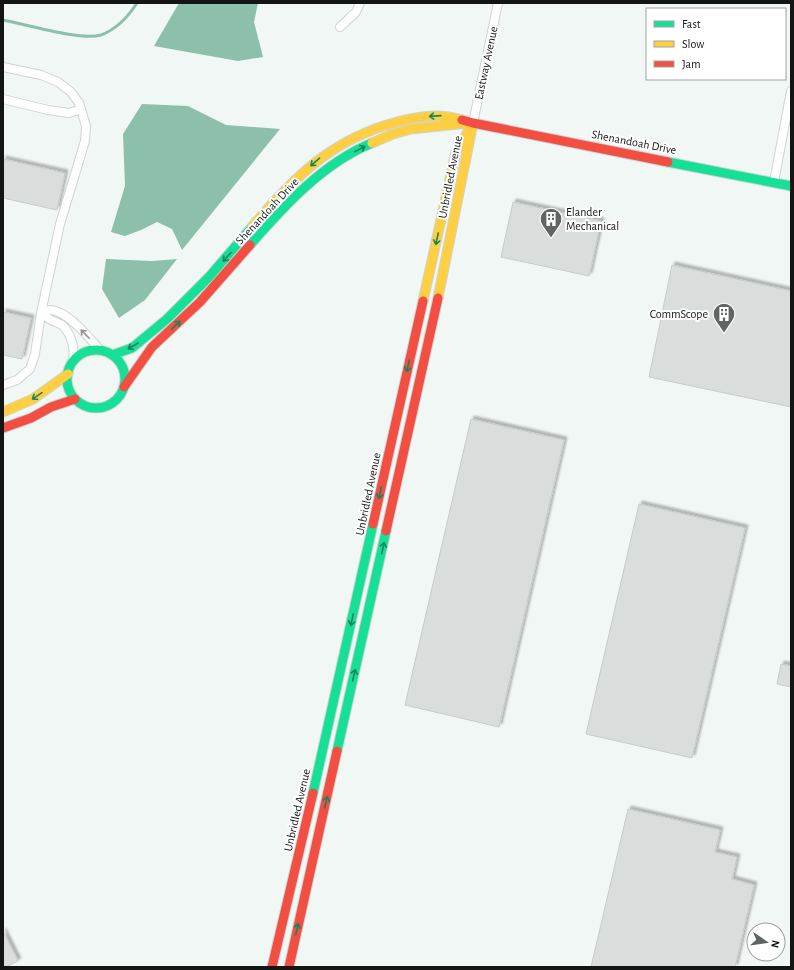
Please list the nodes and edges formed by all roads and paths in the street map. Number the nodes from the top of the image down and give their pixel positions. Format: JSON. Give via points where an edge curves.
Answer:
{"nodes":[{"id":1,"x":360,"y":3,"type":"edge"},
{"id":2,"x":498,"y":3,"type":"edge"},
{"id":3,"x":340,"y":27,"type":"dead end"},
{"id":4,"x":3,"y":67,"type":"edge"},
{"id":5,"x":791,"y":93,"type":"edge"},
{"id":6,"x":3,"y":99,"type":"edge"},
{"id":7,"x":81,"y":108,"type":"junction"},
{"id":8,"x":473,"y":123,"type":"junction"},
{"id":9,"x":774,"y":182,"type":"junction"},
{"id":10,"x":791,"y":186,"type":"edge"},
{"id":11,"x":41,"y":313,"type":"junction"},
{"id":12,"x":101,"y":351,"type":"junction"},
{"id":13,"x":112,"y":355,"type":"junction"},
{"id":14,"x":72,"y":363,"type":"junction"},
{"id":15,"x":68,"y":374,"type":"junction"},
{"id":16,"x":3,"y":385,"type":"edge"},
{"id":17,"x":124,"y":387,"type":"junction"},
{"id":18,"x":75,"y":399,"type":"junction"},
{"id":19,"x":3,"y":412,"type":"edge"},
{"id":20,"x":3,"y":428,"type":"edge"},
{"id":21,"x":272,"y":967,"type":"edge"},
{"id":22,"x":288,"y":967,"type":"edge"}],
"edges":[{"from":1,"to":3,"type":"street","via":[[356,12]]},
{"from":2,"to":8,"type":"street","name":"Eastway Avenue"},
{"from":4,"to":7,"type":"street","via":[[41,75],[58,82],[71,92]]},
{"from":5,"to":9,"type":"street"},
{"from":6,"to":7,"type":"street","via":[[69,113]]},
{"from":7,"to":11,"type":"street","via":[[86,126],[85,141],[60,224]]},
{"from":8,"to":9,"type":"street","name":"Shenandoah Drive"},
{"from":8,"to":13,"type":"street","name":"Shenandoah Drive","one_way":true,"via":[[445,116],[423,117],[369,130],[344,142],[320,158],[292,183],[183,305],[145,339],[130,349]]},
{"from":17,"to":8,"type":"street","name":"Shenandoah Drive","one_way":true,"via":[[152,347],[184,319],[278,215],[328,168],[348,155],[393,134]]},
{"from":8,"to":21,"type":"street","name":"Unbridled Avenue","one_way":true,"via":[[456,152],[308,820]]},
{"from":22,"to":8,"type":"street","name":"Unbridled Avenue","one_way":true,"via":[[435,311]]},
{"from":9,"to":10,"type":"street","name":"Shenandoah Drive"},
{"from":12,"to":11,"type":"street","one_way":true,"via":[[64,315],[50,310]]},
{"from":11,"to":14,"type":"street","via":[[62,326],[68,333],[73,346]]},
{"from":11,"to":16,"type":"street","via":[[35,354],[30,369],[17,380]]},
{"from":12,"to":13,"type":"street"},
{"from":12,"to":14,"type":"street","via":[[85,353]]},
{"from":13,"to":17,"type":"street","via":[[123,369]]},
{"from":14,"to":15,"type":"street"},
{"from":15,"to":18,"type":"street","via":[[67,383]]},
{"from":15,"to":19,"type":"street","one_way":true,"via":[[33,399]]},
{"from":17,"to":18,"type":"street","via":[[116,400],[100,408],[82,405]]},
{"from":18,"to":20,"type":"street"}]}
